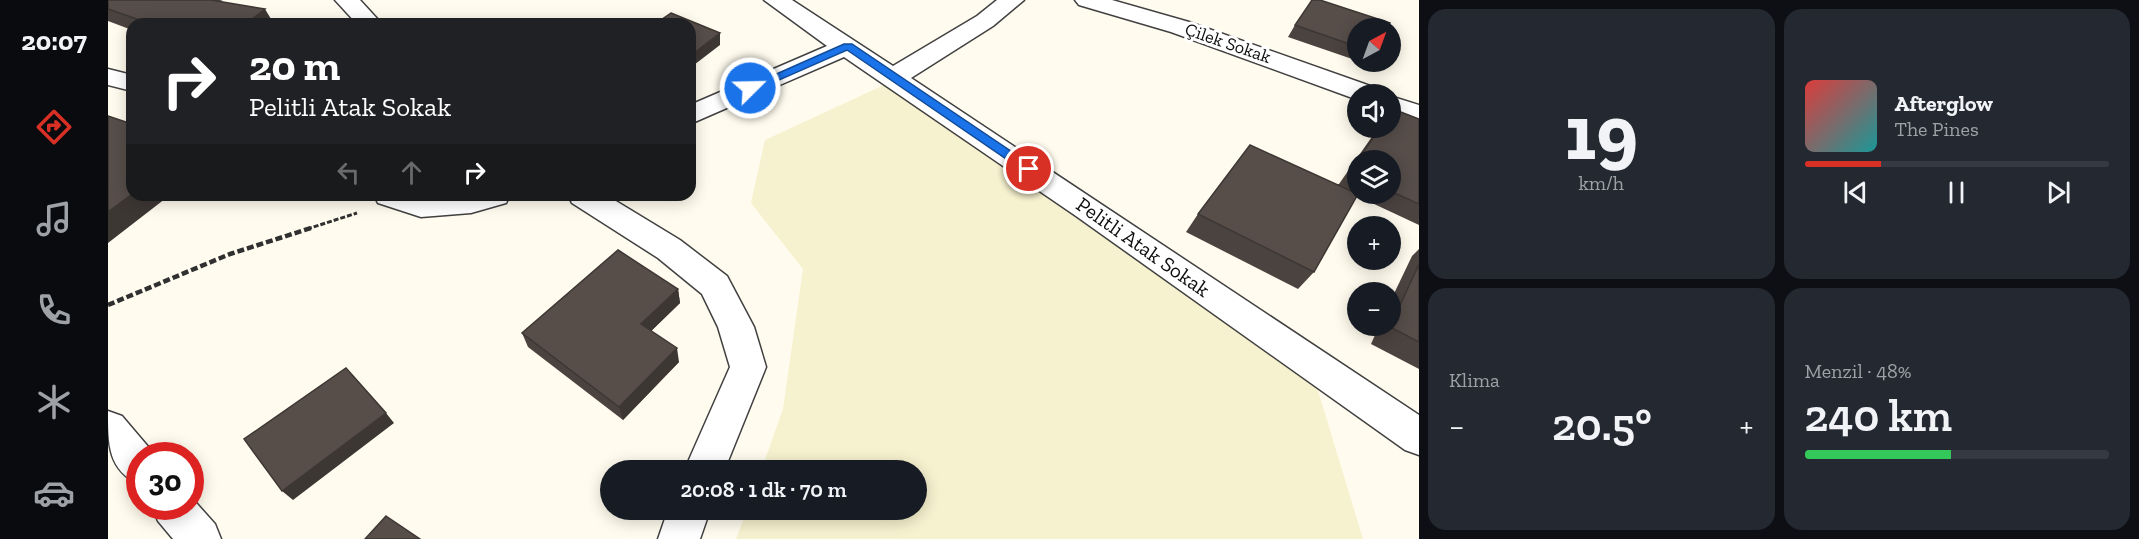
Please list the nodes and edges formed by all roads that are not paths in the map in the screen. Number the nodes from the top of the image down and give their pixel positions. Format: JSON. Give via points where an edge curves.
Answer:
{"nodes":[{"id":1,"x":347,"y":0,"type":"edge"},
{"id":2,"x":776,"y":0,"type":"edge"},
{"id":3,"x":1012,"y":0,"type":"edge"},
{"id":4,"x":1087,"y":0,"type":"edge"},
{"id":5,"x":364,"y":18,"type":"edge"},
{"id":6,"x":848,"y":46,"type":"junction"},
{"id":7,"x":108,"y":77,"type":"edge"},
{"id":8,"x":894,"y":77,"type":"junction"},
{"id":9,"x":126,"y":82,"type":"edge"},
{"id":10,"x":1347,"y":87,"type":"edge"},
{"id":11,"x":1401,"y":108,"type":"edge"},
{"id":12,"x":696,"y":112,"type":"edge"},
{"id":13,"x":1419,"y":114,"type":"edge"},
{"id":14,"x":407,"y":201,"type":"edge"},
{"id":15,"x":474,"y":201,"type":"edge"},
{"id":16,"x":593,"y":201,"type":"edge"},
{"id":17,"x":108,"y":429,"type":"edge"},
{"id":18,"x":1419,"y":437,"type":"edge"},
{"id":19,"x":126,"y":450,"type":"edge"},
{"id":20,"x":709,"y":460,"type":"edge"},
{"id":21,"x":184,"y":520,"type":"edge"},
{"id":22,"x":686,"y":520,"type":"edge"},
{"id":23,"x":200,"y":539,"type":"edge"},
{"id":24,"x":679,"y":539,"type":"edge"}],
"edges":[{"from":1,"to":5,"type":"street"},
{"from":2,"to":6,"type":"street","name":"Pelitli Atak Sokak"},
{"from":3,"to":8,"type":"street"},
{"from":4,"to":10,"type":"street","name":"Çilek Sokak","via":[[1180,27]]},
{"from":6,"to":8,"type":"street","name":"Pelitli Atak Sokak"},
{"from":6,"to":12,"type":"street"},
{"from":7,"to":9,"type":"street"},
{"from":8,"to":18,"type":"street","name":"Pelitli Atak Sokak"},
{"from":11,"to":13,"type":"street"},
{"from":14,"to":15,"type":"street","via":[[421,206]]},
{"from":16,"to":20,"type":"street","via":[[669,249],[715,285],[736,327],[748,367]]},
{"from":17,"to":19,"type":"street"},
{"from":21,"to":23,"type":"street"},
{"from":22,"to":24,"type":"street"}]}
